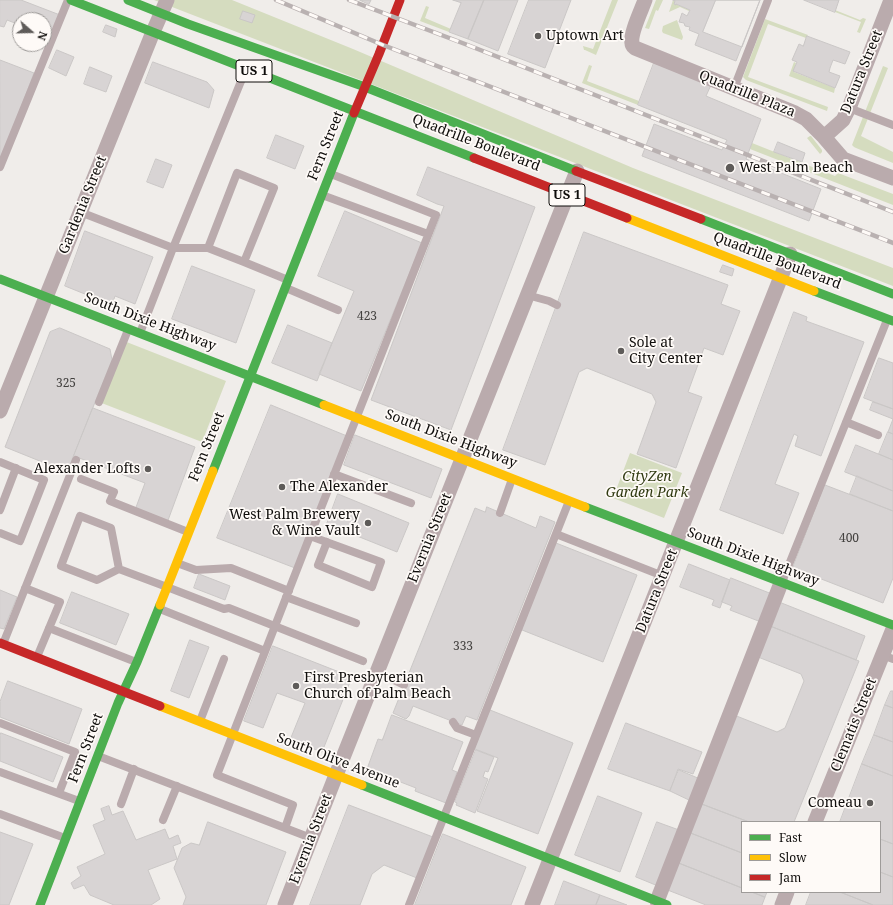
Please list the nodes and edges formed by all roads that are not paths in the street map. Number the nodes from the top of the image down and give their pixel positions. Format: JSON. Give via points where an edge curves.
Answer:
{"nodes":[{"id":1,"x":69,"y":0,"type":"edge"},
{"id":2,"x":128,"y":0,"type":"edge"},
{"id":3,"x":168,"y":0,"type":"edge"},
{"id":4,"x":400,"y":0,"type":"edge"},
{"id":5,"x":645,"y":0,"type":"edge"},
{"id":6,"x":768,"y":0,"type":"edge"},
{"id":7,"x":891,"y":0,"type":"edge"},
{"id":8,"x":161,"y":14,"type":"junction"},
{"id":9,"x":153,"y":32,"type":"junction"},
{"id":10,"x":246,"y":68,"type":"junction"},
{"id":11,"x":364,"y":87,"type":"junction"},
{"id":12,"x":734,"y":88,"type":"junction"},
{"id":13,"x":849,"y":108,"type":"junction"},
{"id":14,"x":355,"y":111,"type":"junction"},
{"id":15,"x":893,"y":125,"type":"edge"},
{"id":16,"x":824,"y":137,"type":"junction"},
{"id":17,"x":0,"y":167,"type":"edge"},
{"id":18,"x":577,"y":172,"type":"junction"},
{"id":19,"x":330,"y":173,"type":"junction"},
{"id":20,"x":893,"y":178,"type":"edge"},
{"id":21,"x":322,"y":195,"type":"junction"},
{"id":22,"x":568,"y":195,"type":"junction"},
{"id":23,"x":80,"y":212,"type":"junction"},
{"id":24,"x":428,"y":234,"type":"junction"},
{"id":25,"x":173,"y":248,"type":"junction"},
{"id":26,"x":208,"y":248,"type":"junction"},
{"id":27,"x":790,"y":254,"type":"junction"},
{"id":28,"x":244,"y":262,"type":"junction"},
{"id":29,"x":780,"y":277,"type":"junction"},
{"id":30,"x":0,"y":279,"type":"edge"},
{"id":31,"x":287,"y":284,"type":"junction"},
{"id":32,"x":893,"y":294,"type":"edge"},
{"id":33,"x":527,"y":295,"type":"junction"},
{"id":34,"x":46,"y":297,"type":"junction"},
{"id":35,"x":557,"y":305,"type":"dead end"},
{"id":36,"x":338,"y":310,"type":"dead end"},
{"id":37,"x":890,"y":320,"type":"edge"},
{"id":38,"x":129,"y":329,"type":"junction"},
{"id":39,"x":140,"y":333,"type":"junction"},
{"id":40,"x":251,"y":376,"type":"junction"},
{"id":41,"x":99,"y":402,"type":"dead end"},
{"id":42,"x":0,"y":411,"type":"edge"},
{"id":43,"x":356,"y":417,"type":"junction"},
{"id":44,"x":846,"y":422,"type":"junction"},
{"id":45,"x":878,"y":435,"type":"dead end"},
{"id":46,"x":462,"y":458,"type":"junction"},
{"id":47,"x":76,"y":460,"type":"dead end"},
{"id":48,"x":0,"y":462,"type":"edge"},
{"id":49,"x":16,"y":468,"type":"junction"},
{"id":50,"x":334,"y":474,"type":"junction"},
{"id":51,"x":512,"y":478,"type":"junction"},
{"id":52,"x":81,"y":479,"type":"dead end"},
{"id":53,"x":569,"y":500,"type":"junction"},
{"id":54,"x":411,"y":503,"type":"dead end"},
{"id":55,"x":0,"y":510,"type":"edge"},
{"id":56,"x":500,"y":513,"type":"dead end"},
{"id":57,"x":189,"y":532,"type":"junction"},
{"id":58,"x":0,"y":533,"type":"edge"},
{"id":59,"x":556,"y":534,"type":"junction"},
{"id":60,"x":310,"y":536,"type":"junction"},
{"id":61,"x":327,"y":542,"type":"junction"},
{"id":62,"x":676,"y":542,"type":"junction"},
{"id":63,"x":177,"y":563,"type":"junction"},
{"id":64,"x":119,"y":568,"type":"junction"},
{"id":65,"x":663,"y":576,"type":"junction"},
{"id":66,"x":781,"y":583,"type":"junction"},
{"id":67,"x":167,"y":586,"type":"junction"},
{"id":68,"x":25,"y":588,"type":"junction"},
{"id":69,"x":288,"y":594,"type":"junction"},
{"id":70,"x":158,"y":609,"type":"junction"},
{"id":71,"x":356,"y":623,"type":"dead end"},
{"id":72,"x":893,"y":625,"type":"edge"},
{"id":73,"x":275,"y":626,"type":"junction"},
{"id":74,"x":49,"y":628,"type":"junction"},
{"id":75,"x":893,"y":629,"type":"edge"},
{"id":76,"x":1,"y":646,"type":"edge"},
{"id":77,"x":265,"y":651,"type":"junction"},
{"id":78,"x":888,"y":657,"type":"edge"},
{"id":79,"x":37,"y":658,"type":"junction"},
{"id":80,"x":224,"y":659,"type":"dead end"},
{"id":81,"x":362,"y":661,"type":"dead end"},
{"id":82,"x":137,"y":662,"type":"junction"},
{"id":83,"x":377,"y":672,"type":"junction"},
{"id":84,"x":404,"y":685,"type":"dead end"},
{"id":85,"x":123,"y":692,"type":"junction"},
{"id":86,"x":200,"y":722,"type":"junction"},
{"id":87,"x":453,"y":722,"type":"dead end"},
{"id":88,"x":0,"y":723,"type":"edge"},
{"id":89,"x":233,"y":735,"type":"junction"},
{"id":90,"x":476,"y":735,"type":"junction"},
{"id":91,"x":98,"y":756,"type":"junction"},
{"id":92,"x":134,"y":769,"type":"junction"},
{"id":93,"x":0,"y":772,"type":"edge"},
{"id":94,"x":336,"y":775,"type":"junction"},
{"id":95,"x":177,"y":786,"type":"junction"},
{"id":96,"x":59,"y":794,"type":"junction"},
{"id":97,"x":80,"y":801,"type":"junction"},
{"id":98,"x":122,"y":804,"type":"dead end"},
{"id":99,"x":0,"y":814,"type":"edge"},
{"id":100,"x":444,"y":817,"type":"junction"},
{"id":101,"x":163,"y":820,"type":"dead end"},
{"id":102,"x":815,"y":821,"type":"edge"},
{"id":103,"x":285,"y":828,"type":"junction"},
{"id":104,"x":311,"y":838,"type":"junction"},
{"id":105,"x":66,"y":839,"type":"junction"},
{"id":106,"x":550,"y":860,"type":"junction"},
{"id":107,"x":787,"y":893,"type":"edge"},
{"id":108,"x":659,"y":904,"type":"edge"},
{"id":109,"x":40,"y":905,"type":"edge"},
{"id":110,"x":285,"y":905,"type":"edge"},
{"id":111,"x":409,"y":905,"type":"edge"},
{"id":112,"x":532,"y":905,"type":"edge"},
{"id":113,"x":782,"y":905,"type":"edge"}],
"edges":[{"from":1,"to":9,"type":"street","name":"Quadrille Boulevard","number":"US 1"},
{"from":1,"to":17,"type":"lane"},
{"from":2,"to":8,"type":"street","name":"Quadrille Boulevard","number":"US 1"},
{"from":3,"to":8,"type":"street","name":"Gardenia Street"},
{"from":4,"to":11,"type":"street","name":"Fern Street"},
{"from":5,"to":12,"type":"street","name":"Quadrille Plaza","via":[[633,34],[633,46]]},
{"from":6,"to":12,"type":"lane"},
{"from":7,"to":13,"type":"street","name":"Datura Street"},
{"from":8,"to":9,"type":"street","name":"Gardenia Street"},
{"from":8,"to":11,"type":"street","name":"Quadrille Boulevard","number":"US 1"},
{"from":9,"to":10,"type":"street","name":"Quadrille Boulevard","number":"US 1"},
{"from":9,"to":23,"type":"street","name":"Gardenia Street"},
{"from":10,"to":14,"type":"street","name":"Quadrille Boulevard","number":"US 1"},
{"from":10,"to":25,"type":"lane"},
{"from":11,"to":14,"type":"street","name":"Fern Street"},
{"from":11,"to":18,"type":"street","name":"Quadrille Boulevard","number":"US 1"},
{"from":12,"to":16,"type":"street","name":"Quadrille Plaza","via":[[795,113],[806,119]]},
{"from":13,"to":15,"type":"lane"},
{"from":13,"to":16,"type":"street","name":"Datura Street","via":[[843,120]]},
{"from":14,"to":19,"type":"street","name":"Fern Street"},
{"from":14,"to":22,"type":"street","name":"Quadrille Boulevard","number":"US 1"},
{"from":16,"to":20,"type":"street","name":"Quadrille Plaza","via":[[843,159]]},
{"from":18,"to":22,"type":"street","name":"Evernia Street"},
{"from":18,"to":27,"type":"street","name":"Quadrille Boulevard","number":"US 1"},
{"from":19,"to":21,"type":"street","name":"Fern Street"},
{"from":19,"to":24,"type":"lane","via":[[436,215]]},
{"from":21,"to":24,"type":"lane"},
{"from":21,"to":31,"type":"street","name":"Fern Street"},
{"from":22,"to":29,"type":"street","name":"Quadrille Boulevard","number":"US 1"},
{"from":22,"to":33,"type":"street","name":"Evernia Street"},
{"from":23,"to":25,"type":"lane"},
{"from":23,"to":34,"type":"street","name":"Gardenia Street"},
{"from":24,"to":43,"type":"lane"},
{"from":25,"to":26,"type":"lane"},
{"from":25,"to":39,"type":"lane"},
{"from":26,"to":28,"type":"lane"},
{"from":26,"to":28,"type":"lane","via":[[237,173],[274,188]]},
{"from":27,"to":29,"type":"street","name":"Datura Street"},
{"from":27,"to":32,"type":"street","name":"Quadrille Boulevard","number":"US 1"},
{"from":28,"to":31,"type":"lane"},
{"from":29,"to":37,"type":"street","name":"Quadrille Boulevard","number":"US 1"},
{"from":29,"to":62,"type":"street","name":"Datura Street"},
{"from":30,"to":34,"type":"street","name":"South Dixie Highway"},
{"from":31,"to":36,"type":"lane"},
{"from":31,"to":40,"type":"street","name":"Fern Street"},
{"from":33,"to":35,"type":"lane"},
{"from":33,"to":46,"type":"street","name":"Evernia Street"},
{"from":34,"to":38,"type":"street","name":"South Dixie Highway"},
{"from":34,"to":42,"type":"street","name":"Gardenia Street"},
{"from":37,"to":44,"type":"lane"},
{"from":38,"to":39,"type":"street","name":"South Dixie Highway"},
{"from":38,"to":41,"type":"lane"},
{"from":39,"to":40,"type":"street","name":"South Dixie Highway"},
{"from":40,"to":43,"type":"street","name":"South Dixie Highway"},
{"from":40,"to":57,"type":"street","name":"Fern Street"},
{"from":43,"to":46,"type":"street","name":"South Dixie Highway"},
{"from":43,"to":50,"type":"lane"},
{"from":44,"to":45,"type":"lane"},
{"from":44,"to":66,"type":"lane"},
{"from":46,"to":51,"type":"street","name":"South Dixie Highway"},
{"from":46,"to":83,"type":"street","name":"Evernia Street"},
{"from":47,"to":68,"type":"lane"},
{"from":48,"to":49,"type":"lane"},
{"from":49,"to":55,"type":"lane"},
{"from":49,"to":58,"type":"lane","via":[[44,480],[20,541]]},
{"from":50,"to":54,"type":"lane"},
{"from":50,"to":60,"type":"lane"},
{"from":51,"to":53,"type":"street","name":"South Dixie Highway"},
{"from":51,"to":56,"type":"lane"},
{"from":52,"to":57,"type":"lane","via":[[114,492],[110,501]]},
{"from":53,"to":59,"type":"lane"},
{"from":53,"to":62,"type":"street","name":"South Dixie Highway"},
{"from":57,"to":63,"type":"street","name":"Fern Street"},
{"from":59,"to":65,"type":"lane"},
{"from":59,"to":90,"type":"lane"},
{"from":60,"to":61,"type":"lane"},
{"from":60,"to":69,"type":"lane"},
{"from":61,"to":61,"type":"lane","via":[[381,562],[372,587],[318,565]]},
{"from":62,"to":65,"type":"street","name":"Datura Street"},
{"from":62,"to":66,"type":"street","name":"South Dixie Highway"},
{"from":63,"to":67,"type":"street","name":"Fern Street"},
{"from":63,"to":69,"type":"lane","via":[[196,570],[231,568]]},
{"from":64,"to":64,"type":"lane","via":[[97,580],[61,566],[80,516],[111,528]]},
{"from":64,"to":67,"type":"lane"},
{"from":65,"to":106,"type":"street","name":"Datura Street"},
{"from":66,"to":72,"type":"street","name":"South Dixie Highway"},
{"from":66,"to":108,"type":"street"},
{"from":67,"to":70,"type":"street","name":"Fern Street"},
{"from":67,"to":73,"type":"lane"},
{"from":68,"to":74,"type":"lane","via":[[60,602]]},
{"from":68,"to":76,"type":"lane"},
{"from":69,"to":71,"type":"lane"},
{"from":69,"to":73,"type":"lane"},
{"from":70,"to":77,"type":"lane"},
{"from":70,"to":82,"type":"street","name":"Fern Street"},
{"from":73,"to":77,"type":"lane"},
{"from":73,"to":81,"type":"lane"},
{"from":74,"to":79,"type":"lane"},
{"from":74,"to":82,"type":"lane"},
{"from":75,"to":78,"type":"street","name":"Clematis Street"},
{"from":76,"to":79,"type":"street","name":"South Olive Avenue"},
{"from":77,"to":89,"type":"lane"},
{"from":78,"to":102,"type":"street","name":"Clematis Street"},
{"from":79,"to":85,"type":"street","name":"South Olive Avenue"},
{"from":80,"to":86,"type":"lane"},
{"from":82,"to":85,"type":"street","name":"Fern Street"},
{"from":83,"to":84,"type":"lane"},
{"from":83,"to":94,"type":"street","name":"Evernia Street"},
{"from":85,"to":86,"type":"street","name":"South Olive Avenue"},
{"from":85,"to":91,"type":"street","name":"Fern Street"},
{"from":86,"to":89,"type":"street","name":"South Olive Avenue"},
{"from":87,"to":90,"type":"lane","via":[[457,728]]},
{"from":88,"to":96,"type":"lane","via":[[75,752]]},
{"from":89,"to":94,"type":"street","name":"South Olive Avenue"},
{"from":89,"to":103,"type":"lane","via":[[217,775],[293,805]]},
{"from":90,"to":100,"type":"lane"},
{"from":91,"to":92,"type":"lane"},
{"from":91,"to":97,"type":"street","name":"Fern Street"},
{"from":92,"to":95,"type":"lane"},
{"from":92,"to":98,"type":"lane"},
{"from":93,"to":96,"type":"lane"},
{"from":94,"to":100,"type":"street","name":"South Olive Avenue"},
{"from":94,"to":104,"type":"street","name":"Evernia Street"},
{"from":95,"to":101,"type":"lane"},
{"from":95,"to":103,"type":"lane"},
{"from":96,"to":97,"type":"lane"},
{"from":97,"to":105,"type":"street","name":"Fern Street"},
{"from":99,"to":105,"type":"lane"},
{"from":100,"to":106,"type":"street","name":"South Olive Avenue"},
{"from":100,"to":111,"type":"lane"},
{"from":103,"to":104,"type":"lane"},
{"from":104,"to":110,"type":"street","name":"Evernia Street"},
{"from":105,"to":109,"type":"street","name":"Fern Street"},
{"from":106,"to":108,"type":"street","name":"South Olive Avenue"},
{"from":106,"to":112,"type":"street","name":"Datura Street"},
{"from":107,"to":113,"type":"street"}]}
